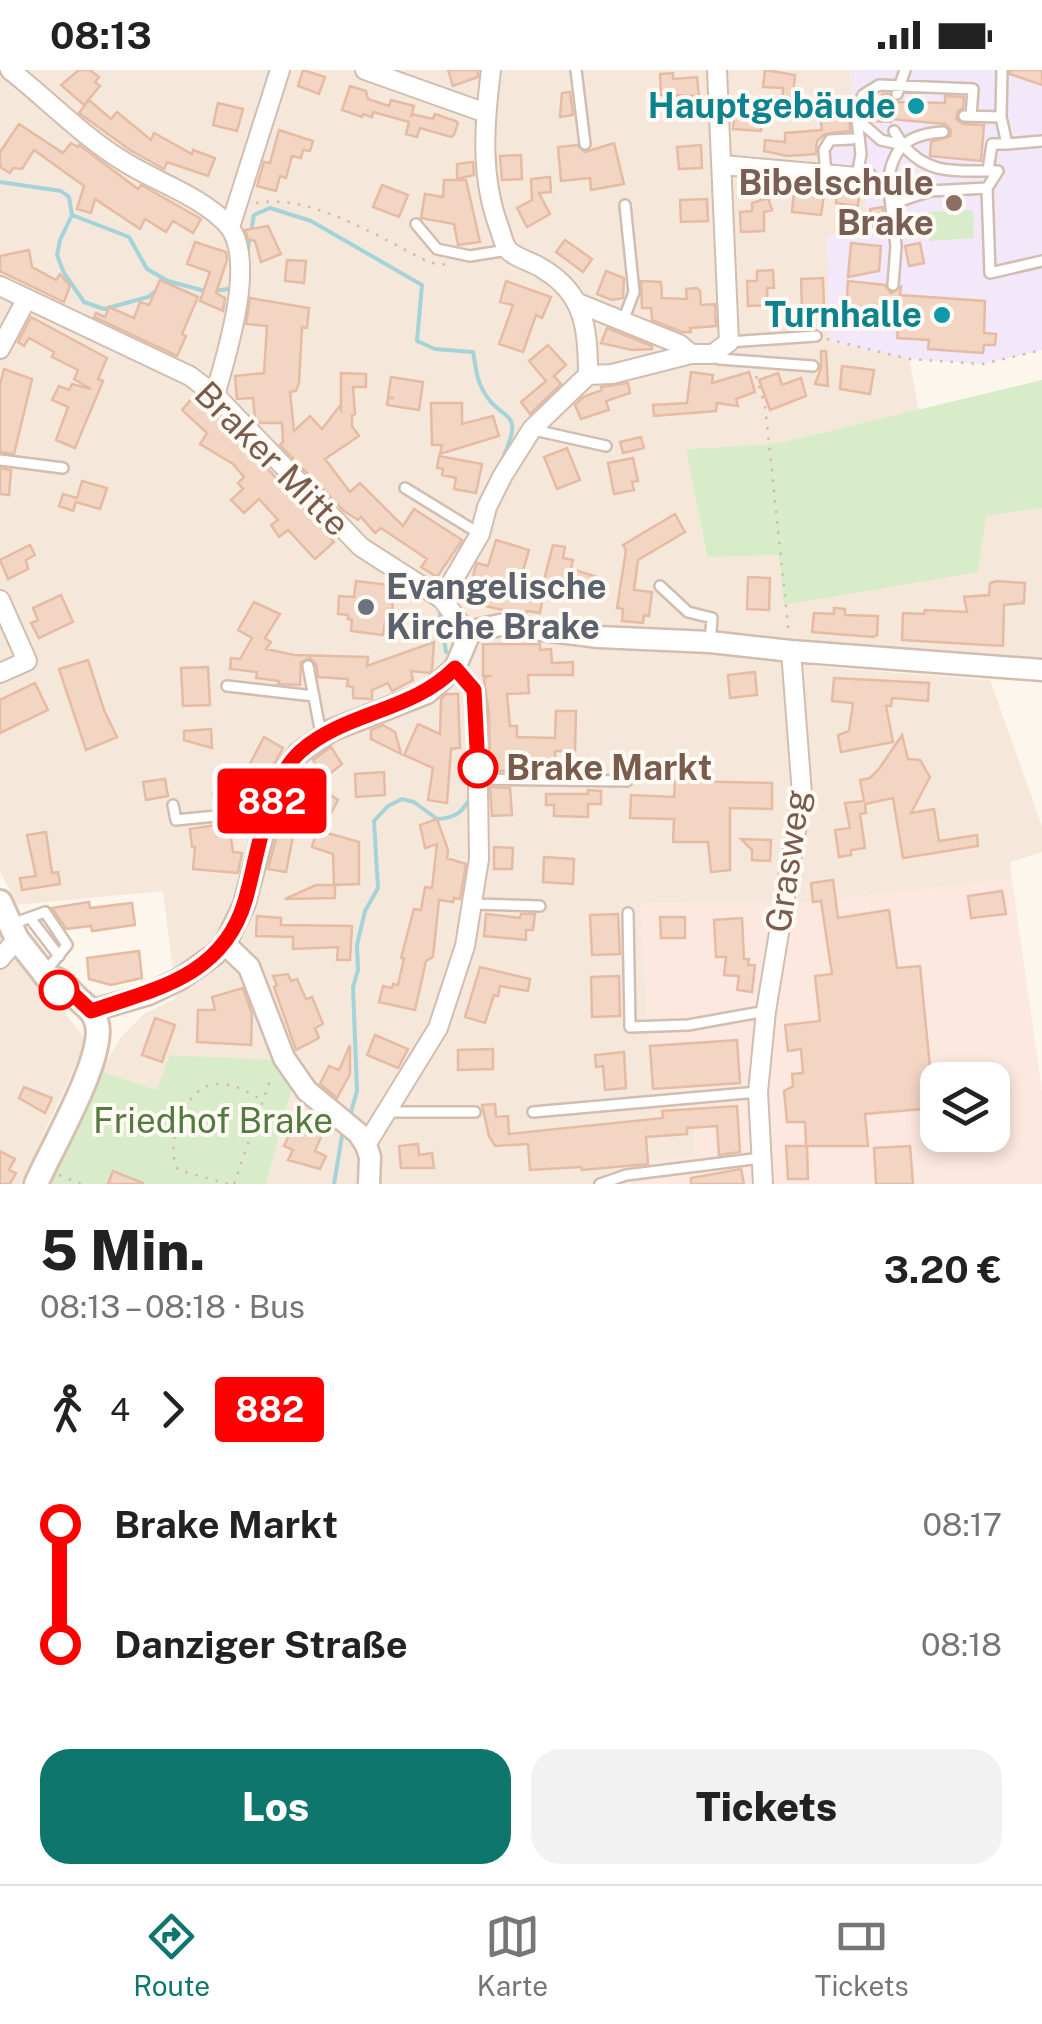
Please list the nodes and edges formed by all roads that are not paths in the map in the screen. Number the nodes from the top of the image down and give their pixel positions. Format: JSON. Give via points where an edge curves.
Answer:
{"nodes":[{"id":1,"x":10,"y":70,"type":"edge"},
{"id":2,"x":280,"y":70,"type":"edge"},
{"id":3,"x":365,"y":70,"type":"edge"},
{"id":4,"x":490,"y":70,"type":"edge"},
{"id":5,"x":576,"y":70,"type":"edge"},
{"id":6,"x":717,"y":70,"type":"edge"},
{"id":7,"x":904,"y":70,"type":"edge"},
{"id":8,"x":1002,"y":70,"type":"edge"},
{"id":9,"x":394,"y":75,"type":"edge"},
{"id":10,"x":897,"y":90,"type":"junction"},
{"id":11,"x":856,"y":110,"type":"dead end"},
{"id":12,"x":486,"y":112,"type":"junction"},
{"id":13,"x":1001,"y":117,"type":"junction"},
{"id":14,"x":894,"y":130,"type":"dead end"},
{"id":15,"x":943,"y":132,"type":"dead end"},
{"id":16,"x":852,"y":138,"type":"dead end"},
{"id":17,"x":1042,"y":141,"type":"edge"},
{"id":18,"x":585,"y":144,"type":"dead end"},
{"id":19,"x":1006,"y":144,"type":"junction"},
{"id":20,"x":903,"y":145,"type":"junction"},
{"id":21,"x":722,"y":165,"type":"junction"},
{"id":22,"x":932,"y":168,"type":"junction"},
{"id":23,"x":988,"y":170,"type":"junction"},
{"id":24,"x":826,"y":174,"type":"junction"},
{"id":25,"x":863,"y":177,"type":"junction"},
{"id":26,"x":888,"y":183,"type":"junction"},
{"id":27,"x":987,"y":188,"type":"junction"},
{"id":28,"x":930,"y":191,"type":"junction"},
{"id":29,"x":890,"y":204,"type":"junction"},
{"id":30,"x":625,"y":205,"type":"dead end"},
{"id":31,"x":416,"y":224,"type":"dead end"},
{"id":32,"x":230,"y":227,"type":"junction"},
{"id":33,"x":507,"y":250,"type":"junction"},
{"id":34,"x":1042,"y":260,"type":"edge"},
{"id":35,"x":893,"y":285,"type":"dead end"},
{"id":36,"x":0,"y":286,"type":"edge"},
{"id":37,"x":26,"y":300,"type":"junction"},
{"id":38,"x":578,"y":303,"type":"junction"},
{"id":39,"x":623,"y":321,"type":"junction"},
{"id":40,"x":816,"y":336,"type":"road end"},
{"id":41,"x":729,"y":342,"type":"junction"},
{"id":42,"x":0,"y":349,"type":"edge"},
{"id":43,"x":691,"y":354,"type":"junction"},
{"id":44,"x":713,"y":354,"type":"junction"},
{"id":45,"x":813,"y":366,"type":"dead end"},
{"id":46,"x":588,"y":375,"type":"junction"},
{"id":47,"x":215,"y":394,"type":"junction"},
{"id":48,"x":532,"y":429,"type":"junction"},
{"id":49,"x":606,"y":446,"type":"dead end"},
{"id":50,"x":0,"y":460,"type":"edge"},
{"id":51,"x":63,"y":468,"type":"dead end"},
{"id":52,"x":405,"y":488,"type":"dead end"},
{"id":53,"x":480,"y":534,"type":"junction"},
{"id":54,"x":660,"y":586,"type":"dead end"},
{"id":55,"x":442,"y":599,"type":"junction"},
{"id":56,"x":0,"y":600,"type":"edge"},
{"id":57,"x":468,"y":635,"type":"junction"},
{"id":58,"x":710,"y":642,"type":"junction"},
{"id":59,"x":791,"y":651,"type":"junction"},
{"id":60,"x":308,"y":666,"type":"dead end"},
{"id":61,"x":455,"y":668,"type":"junction"},
{"id":62,"x":1042,"y":670,"type":"edge"},
{"id":63,"x":0,"y":673,"type":"edge"},
{"id":64,"x":227,"y":686,"type":"dead end"},
{"id":65,"x":314,"y":696,"type":"junction"},
{"id":66,"x":321,"y":736,"type":"junction"},
{"id":67,"x":478,"y":779,"type":"junction"},
{"id":68,"x":627,"y":781,"type":"dead end"},
{"id":69,"x":173,"y":805,"type":"dead end"},
{"id":70,"x":269,"y":811,"type":"junction"},
{"id":71,"x":0,"y":902,"type":"edge"},
{"id":72,"x":472,"y":904,"type":"junction"},
{"id":73,"x":540,"y":906,"type":"dead end"},
{"id":74,"x":628,"y":913,"type":"dead end"},
{"id":75,"x":19,"y":927,"type":"junction"},
{"id":76,"x":225,"y":944,"type":"junction"},
{"id":77,"x":59,"y":956,"type":"junction"},
{"id":78,"x":0,"y":959,"type":"edge"},
{"id":79,"x":45,"y":975,"type":"junction"},
{"id":80,"x":766,"y":1011,"type":"junction"},
{"id":81,"x":94,"y":1019,"type":"junction"},
{"id":82,"x":758,"y":1092,"type":"junction"},
{"id":83,"x":386,"y":1112,"type":"junction"},
{"id":84,"x":475,"y":1112,"type":"dead end"},
{"id":85,"x":533,"y":1112,"type":"dead end"},
{"id":86,"x":366,"y":1145,"type":"junction"},
{"id":87,"x":762,"y":1158,"type":"junction"},
{"id":88,"x":39,"y":1176,"type":"edge"},
{"id":89,"x":369,"y":1184,"type":"edge"},
{"id":90,"x":600,"y":1184,"type":"edge"},
{"id":91,"x":763,"y":1184,"type":"edge"}],
"edges":[{"from":1,"to":32,"type":"street","via":[[121,160]]},
{"from":2,"to":32,"type":"street"},
{"from":3,"to":9,"type":"street"},
{"from":4,"to":12,"type":"street"},
{"from":5,"to":18,"type":"lane"},
{"from":6,"to":21,"type":"street"},
{"from":7,"to":10,"type":"lane"},
{"from":8,"to":13,"type":"lane"},
{"from":9,"to":12,"type":"street"},
{"from":10,"to":11,"type":"lane","via":[[879,85]]},
{"from":10,"to":13,"type":"lane","via":[[973,90],[968,116]]},
{"from":12,"to":33,"type":"street","via":[[488,186]]},
{"from":13,"to":19,"type":"lane"},
{"from":14,"to":20,"type":"lane"},
{"from":15,"to":20,"type":"lane"},
{"from":16,"to":24,"type":"lane","via":[[830,140]]},
{"from":17,"to":19,"type":"lane"},
{"from":19,"to":23,"type":"lane","via":[[992,140]]},
{"from":20,"to":22,"type":"lane"},
{"from":20,"to":25,"type":"lane","via":[[881,140],[857,119]]},
{"from":20,"to":26,"type":"lane","via":[[891,159]]},
{"from":21,"to":24,"type":"street"},
{"from":21,"to":41,"type":"street"},
{"from":22,"to":23,"type":"lane"},
{"from":22,"to":28,"type":"lane"},
{"from":23,"to":27,"type":"lane","via":[[998,170]]},
{"from":24,"to":25,"type":"street"},
{"from":25,"to":26,"type":"lane"},
{"from":26,"to":29,"type":"lane"},
{"from":27,"to":28,"type":"lane"},
{"from":27,"to":34,"type":"lane","via":[[990,273]]},
{"from":28,"to":29,"type":"lane"},
{"from":29,"to":35,"type":"lane"},
{"from":30,"to":39,"type":"lane","via":[[634,292]]},
{"from":31,"to":33,"type":"lane","via":[[437,249],[470,256]]},
{"from":32,"to":47,"type":"street","via":[[238,252],[237,300]]},
{"from":33,"to":38,"type":"street","via":[[567,284]]},
{"from":36,"to":37,"type":"street","name":"Braker Mitte"},
{"from":37,"to":42,"type":"street"},
{"from":37,"to":47,"type":"street","name":"Braker Mitte"},
{"from":38,"to":39,"type":"street"},
{"from":38,"to":46,"type":"street"},
{"from":39,"to":43,"type":"street"},
{"from":40,"to":41,"type":"lane"},
{"from":41,"to":44,"type":"street"},
{"from":43,"to":44,"type":"street"},
{"from":43,"to":46,"type":"street"},
{"from":44,"to":45,"type":"lane"},
{"from":46,"to":48,"type":"street"},
{"from":47,"to":55,"type":"street","name":"Braker Mitte","via":[[361,548]]},
{"from":48,"to":49,"type":"lane"},
{"from":48,"to":53,"type":"street","via":[[486,508]]},
{"from":50,"to":51,"type":"lane"},
{"from":52,"to":53,"type":"lane"},
{"from":53,"to":55,"type":"street"},
{"from":54,"to":58,"type":"lane","via":[[688,612],[712,618]]},
{"from":55,"to":57,"type":"street","name":"Braker Mitte"},
{"from":56,"to":63,"type":"street","via":[[27,660]]},
{"from":57,"to":58,"type":"street","via":[[500,625]]},
{"from":57,"to":61,"type":"street"},
{"from":58,"to":59,"type":"street"},
{"from":59,"to":62,"type":"street"},
{"from":59,"to":80,"type":"street","name":"Grasweg","via":[[802,794]]},
{"from":60,"to":65,"type":"lane"},
{"from":61,"to":66,"type":"street","via":[[427,693]]},
{"from":61,"to":67,"type":"street","via":[[474,690]]},
{"from":64,"to":65,"type":"lane"},
{"from":65,"to":66,"type":"lane"},
{"from":66,"to":70,"type":"street","via":[[283,774]]},
{"from":67,"to":68,"type":"lane"},
{"from":67,"to":72,"type":"street"},
{"from":69,"to":70,"type":"lane","via":[[176,820]]},
{"from":70,"to":76,"type":"street","via":[[244,904]]},
{"from":71,"to":75,"type":"main road"},
{"from":72,"to":73,"type":"lane"},
{"from":72,"to":83,"type":"street","via":[[438,1028]]},
{"from":74,"to":80,"type":"lane","via":[[630,1027]]},
{"from":75,"to":77,"type":"lane"},
{"from":75,"to":77,"type":"lane","via":[[46,912],[66,945]]},
{"from":75,"to":78,"type":"street"},
{"from":75,"to":79,"type":"main road"},
{"from":76,"to":81,"type":"street","via":[[143,1003]]},
{"from":76,"to":86,"type":"street","via":[[250,967],[284,1058],[307,1091]]},
{"from":77,"to":79,"type":"lane"},
{"from":79,"to":81,"type":"main road","via":[[64,984]]},
{"from":80,"to":82,"type":"street","name":"Grasweg"},
{"from":81,"to":88,"type":"main road","via":[[96,1054]]},
{"from":82,"to":85,"type":"lane"},
{"from":82,"to":87,"type":"street","name":"Grasweg"},
{"from":83,"to":84,"type":"lane"},
{"from":83,"to":86,"type":"street"},
{"from":86,"to":89,"type":"street"},
{"from":87,"to":90,"type":"lane"},
{"from":87,"to":91,"type":"street","name":"Grasweg"}]}
